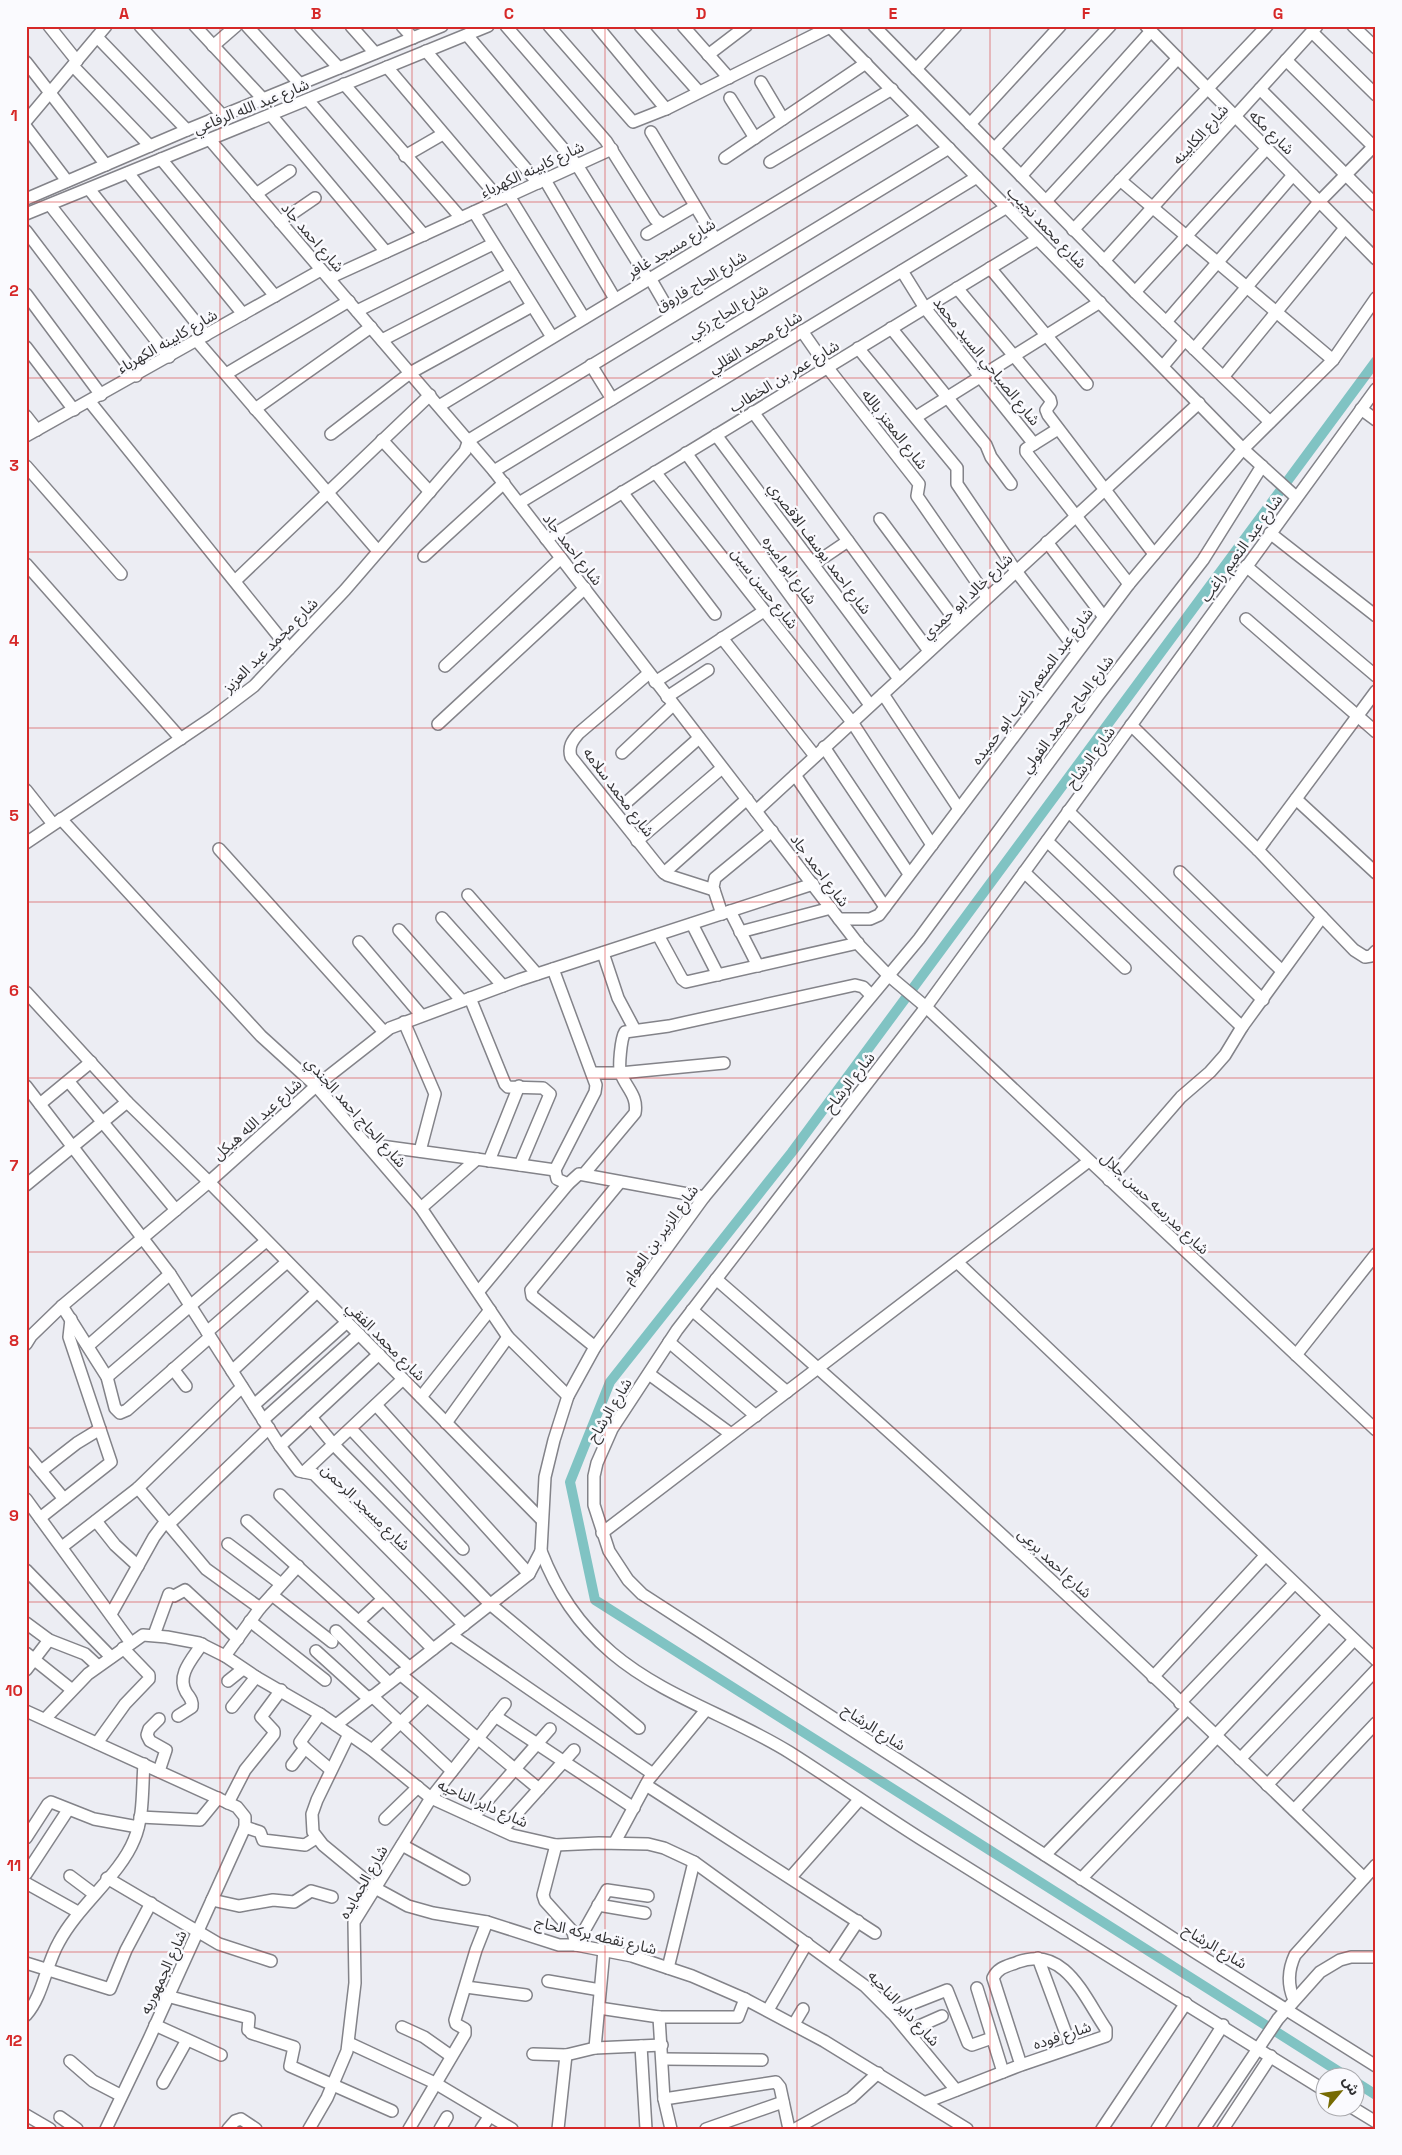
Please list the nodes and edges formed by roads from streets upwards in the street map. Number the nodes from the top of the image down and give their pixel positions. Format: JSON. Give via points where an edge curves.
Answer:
{"nodes":[{"id":1,"x":49,"y":26,"type":"edge"},
{"id":2,"x":106,"y":26,"type":"edge"},
{"id":3,"x":140,"y":26,"type":"edge"},
{"id":4,"x":195,"y":26,"type":"edge"},
{"id":5,"x":236,"y":26,"type":"edge"},
{"id":6,"x":247,"y":26,"type":"edge"},
{"id":7,"x":300,"y":26,"type":"edge"},
{"id":8,"x":351,"y":26,"type":"edge"},
{"id":9,"x":402,"y":26,"type":"edge"},
{"id":10,"x":442,"y":26,"type":"edge"},
{"id":11,"x":488,"y":26,"type":"edge"},
{"id":12,"x":506,"y":26,"type":"edge"},
{"id":13,"x":548,"y":26,"type":"edge"},
{"id":14,"x":597,"y":26,"type":"edge"},
{"id":15,"x":640,"y":26,"type":"edge"},
{"id":16,"x":746,"y":26,"type":"edge"},
{"id":17,"x":874,"y":26,"type":"edge"},
{"id":18,"x":956,"y":26,"type":"edge"},
{"id":19,"x":1060,"y":26,"type":"edge"},
{"id":20,"x":1110,"y":26,"type":"edge"},
{"id":21,"x":1353,"y":26,"type":"edge"},
{"id":22,"x":686,"y":27,"type":"edge"},
{"id":23,"x":830,"y":27,"type":"edge"},
{"id":24,"x":1265,"y":27,"type":"edge"},
{"id":25,"x":1149,"y":29,"type":"edge"},
{"id":26,"x":1315,"y":29,"type":"edge"},
{"id":27,"x":467,"y":35,"type":"junction"},
{"id":28,"x":97,"y":37,"type":"junction"},
{"id":29,"x":413,"y":38,"type":"junction"},
{"id":30,"x":213,"y":46,"type":"junction"},
{"id":31,"x":1376,"y":48,"type":"edge"},
{"id":32,"x":426,"y":51,"type":"junction"},
{"id":33,"x":375,"y":53,"type":"junction"},
{"id":34,"x":708,"y":55,"type":"junction"},
{"id":35,"x":1178,"y":58,"type":"junction"},
{"id":36,"x":1286,"y":60,"type":"junction"},
{"id":37,"x":26,"y":62,"type":"edge"},
{"id":38,"x":75,"y":63,"type":"junction"},
{"id":39,"x":866,"y":63,"type":"junction"},
{"id":40,"x":387,"y":67,"type":"junction"},
{"id":41,"x":339,"y":68,"type":"junction"},
{"id":42,"x":916,"y":69,"type":"junction"},
{"id":43,"x":729,"y":78,"type":"junction"},
{"id":44,"x":761,"y":82,"type":"dead end"},
{"id":45,"x":300,"y":84,"type":"junction"},
{"id":46,"x":344,"y":84,"type":"junction"},
{"id":47,"x":1206,"y":87,"type":"junction"},
{"id":48,"x":892,"y":89,"type":"junction"},
{"id":49,"x":1260,"y":89,"type":"junction"},
{"id":50,"x":51,"y":92,"type":"junction"},
{"id":51,"x":699,"y":92,"type":"junction"},
{"id":52,"x":1376,"y":95,"type":"edge"},
{"id":53,"x":730,"y":98,"type":"dead end"},
{"id":54,"x":263,"y":99,"type":"junction"},
{"id":55,"x":308,"y":100,"type":"junction"},
{"id":56,"x":666,"y":109,"type":"junction"},
{"id":57,"x":271,"y":115,"type":"junction"},
{"id":58,"x":223,"y":116,"type":"junction"},
{"id":59,"x":918,"y":116,"type":"junction"},
{"id":60,"x":1235,"y":117,"type":"junction"},
{"id":61,"x":783,"y":119,"type":"junction"},
{"id":62,"x":26,"y":121,"type":"edge"},
{"id":63,"x":970,"y":124,"type":"junction"},
{"id":64,"x":26,"y":127,"type":"edge"},
{"id":65,"x":187,"y":130,"type":"junction"},
{"id":66,"x":651,"y":132,"type":"dead end"},
{"id":67,"x":443,"y":134,"type":"junction"},
{"id":68,"x":755,"y":138,"type":"junction"},
{"id":69,"x":210,"y":140,"type":"junction"},
{"id":70,"x":150,"y":146,"type":"junction"},
{"id":71,"x":1375,"y":147,"type":"edge"},
{"id":72,"x":948,"y":148,"type":"junction"},
{"id":73,"x":994,"y":148,"type":"junction"},
{"id":74,"x":1267,"y":148,"type":"junction"},
{"id":75,"x":612,"y":149,"type":"junction"},
{"id":76,"x":406,"y":156,"type":"junction"},
{"id":77,"x":725,"y":158,"type":"dead end"},
{"id":78,"x":161,"y":160,"type":"junction"},
{"id":79,"x":770,"y":162,"type":"dead end"},
{"id":80,"x":106,"y":165,"type":"junction"},
{"id":81,"x":577,"y":165,"type":"junction"},
{"id":82,"x":290,"y":171,"type":"dead end"},
{"id":83,"x":128,"y":173,"type":"junction"},
{"id":84,"x":1292,"y":174,"type":"junction"},
{"id":85,"x":1346,"y":175,"type":"junction"},
{"id":86,"x":1020,"y":176,"type":"junction"},
{"id":87,"x":977,"y":177,"type":"junction"},
{"id":88,"x":1120,"y":180,"type":"junction"},
{"id":89,"x":67,"y":181,"type":"junction"},
{"id":90,"x":541,"y":182,"type":"junction"},
{"id":91,"x":89,"y":189,"type":"junction"},
{"id":92,"x":256,"y":194,"type":"junction"},
{"id":93,"x":315,"y":198,"type":"dead end"},
{"id":94,"x":505,"y":198,"type":"junction"},
{"id":95,"x":26,"y":199,"type":"edge"},
{"id":96,"x":1046,"y":201,"type":"junction"},
{"id":97,"x":1319,"y":202,"type":"junction"},
{"id":98,"x":50,"y":205,"type":"junction"},
{"id":99,"x":1376,"y":205,"type":"edge"},
{"id":100,"x":695,"y":206,"type":"junction"},
{"id":101,"x":1007,"y":207,"type":"junction"},
{"id":102,"x":1151,"y":208,"type":"junction"},
{"id":103,"x":474,"y":212,"type":"junction"},
{"id":104,"x":26,"y":214,"type":"edge"},
{"id":105,"x":460,"y":218,"type":"junction"},
{"id":106,"x":280,"y":222,"type":"junction"},
{"id":107,"x":662,"y":224,"type":"junction"},
{"id":108,"x":1345,"y":228,"type":"junction"},
{"id":109,"x":1073,"y":230,"type":"junction"},
{"id":110,"x":26,"y":231,"type":"edge"},
{"id":111,"x":647,"y":234,"type":"dead end"},
{"id":112,"x":424,"y":235,"type":"junction"},
{"id":113,"x":1185,"y":237,"type":"junction"},
{"id":114,"x":714,"y":239,"type":"junction"},
{"id":115,"x":1038,"y":239,"type":"junction"},
{"id":116,"x":493,"y":244,"type":"junction"},
{"id":117,"x":386,"y":252,"type":"junction"},
{"id":118,"x":1376,"y":259,"type":"edge"},
{"id":119,"x":1104,"y":260,"type":"junction"},
{"id":120,"x":1216,"y":263,"type":"junction"},
{"id":121,"x":990,"y":268,"type":"junction"},
{"id":122,"x":902,"y":270,"type":"junction"},
{"id":123,"x":512,"y":273,"type":"junction"},
{"id":124,"x":325,"y":274,"type":"junction"},
{"id":125,"x":649,"y":279,"type":"junction"},
{"id":126,"x":956,"y":288,"type":"junction"},
{"id":127,"x":1246,"y":288,"type":"junction"},
{"id":128,"x":1135,"y":292,"type":"junction"},
{"id":129,"x":26,"y":294,"type":"edge"},
{"id":130,"x":275,"y":296,"type":"junction"},
{"id":131,"x":1376,"y":298,"type":"edge"},
{"id":132,"x":615,"y":299,"type":"junction"},
{"id":133,"x":349,"y":301,"type":"junction"},
{"id":134,"x":1100,"y":302,"type":"junction"},
{"id":135,"x":532,"y":306,"type":"junction"},
{"id":136,"x":924,"y":308,"type":"junction"},
{"id":137,"x":357,"y":311,"type":"junction"},
{"id":138,"x":1276,"y":313,"type":"junction"},
{"id":139,"x":244,"y":314,"type":"junction"},
{"id":140,"x":672,"y":316,"type":"junction"},
{"id":141,"x":584,"y":318,"type":"junction"},
{"id":142,"x":1166,"y":322,"type":"junction"},
{"id":143,"x":371,"y":327,"type":"junction"},
{"id":144,"x":891,"y":328,"type":"junction"},
{"id":145,"x":802,"y":331,"type":"junction"},
{"id":146,"x":1046,"y":336,"type":"junction"},
{"id":147,"x":552,"y":337,"type":"junction"},
{"id":148,"x":201,"y":338,"type":"junction"},
{"id":149,"x":382,"y":340,"type":"junction"},
{"id":150,"x":1186,"y":340,"type":"junction"},
{"id":151,"x":26,"y":348,"type":"edge"},
{"id":152,"x":858,"y":348,"type":"junction"},
{"id":153,"x":1194,"y":349,"type":"junction"},
{"id":154,"x":1014,"y":356,"type":"junction"},
{"id":155,"x":169,"y":357,"type":"junction"},
{"id":156,"x":1332,"y":360,"type":"junction"},
{"id":157,"x":591,"y":365,"type":"junction"},
{"id":158,"x":1164,"y":366,"type":"junction"},
{"id":159,"x":826,"y":368,"type":"junction"},
{"id":160,"x":410,"y":373,"type":"junction"},
{"id":161,"x":226,"y":374,"type":"junction"},
{"id":162,"x":136,"y":376,"type":"junction"},
{"id":163,"x":1224,"y":376,"type":"junction"},
{"id":164,"x":980,"y":377,"type":"junction"},
{"id":165,"x":1087,"y":384,"type":"dead end"},
{"id":166,"x":1376,"y":389,"type":"edge"},
{"id":167,"x":101,"y":395,"type":"junction"},
{"id":168,"x":430,"y":395,"type":"junction"},
{"id":169,"x":946,"y":398,"type":"junction"},
{"id":170,"x":612,"y":399,"type":"junction"},
{"id":171,"x":90,"y":402,"type":"junction"},
{"id":172,"x":1198,"y":403,"type":"junction"},
{"id":173,"x":439,"y":406,"type":"junction"},
{"id":174,"x":255,"y":409,"type":"junction"},
{"id":175,"x":1361,"y":409,"type":"junction"},
{"id":176,"x":74,"y":410,"type":"junction"},
{"id":177,"x":753,"y":412,"type":"junction"},
{"id":178,"x":26,"y":416,"type":"edge"},
{"id":179,"x":916,"y":417,"type":"junction"},
{"id":180,"x":1376,"y":420,"type":"edge"},
{"id":181,"x":1270,"y":422,"type":"junction"},
{"id":182,"x":1058,"y":429,"type":"junction"},
{"id":183,"x":37,"y":430,"type":"junction"},
{"id":184,"x":331,"y":434,"type":"dead end"},
{"id":185,"x":716,"y":434,"type":"junction"},
{"id":186,"x":26,"y":436,"type":"edge"},
{"id":187,"x":382,"y":440,"type":"junction"},
{"id":188,"x":469,"y":440,"type":"junction"},
{"id":189,"x":1034,"y":444,"type":"junction"},
{"id":190,"x":1243,"y":449,"type":"junction"},
{"id":191,"x":686,"y":453,"type":"junction"},
{"id":192,"x":26,"y":466,"type":"edge"},
{"id":193,"x":1265,"y":468,"type":"junction"},
{"id":194,"x":494,"y":471,"type":"junction"},
{"id":195,"x":655,"y":472,"type":"junction"},
{"id":196,"x":504,"y":483,"type":"junction"},
{"id":197,"x":1011,"y":484,"type":"dead end"},
{"id":198,"x":1105,"y":489,"type":"junction"},
{"id":199,"x":328,"y":492,"type":"junction"},
{"id":200,"x":430,"y":492,"type":"junction"},
{"id":201,"x":622,"y":492,"type":"junction"},
{"id":202,"x":1296,"y":496,"type":"junction"},
{"id":203,"x":518,"y":503,"type":"junction"},
{"id":204,"x":1077,"y":515,"type":"junction"},
{"id":205,"x":880,"y":519,"type":"dead end"},
{"id":206,"x":1270,"y":533,"type":"junction"},
{"id":207,"x":546,"y":538,"type":"junction"},
{"id":208,"x":848,"y":541,"type":"junction"},
{"id":209,"x":1047,"y":542,"type":"junction"},
{"id":210,"x":378,"y":551,"type":"junction"},
{"id":211,"x":1154,"y":554,"type":"junction"},
{"id":212,"x":424,"y":556,"type":"dead end"},
{"id":213,"x":562,"y":558,"type":"junction"},
{"id":214,"x":26,"y":564,"type":"edge"},
{"id":215,"x":814,"y":564,"type":"junction"},
{"id":216,"x":1246,"y":566,"type":"junction"},
{"id":217,"x":1016,"y":571,"type":"junction"},
{"id":218,"x":121,"y":574,"type":"dead end"},
{"id":219,"x":235,"y":581,"type":"junction"},
{"id":220,"x":1129,"y":584,"type":"junction"},
{"id":221,"x":585,"y":588,"type":"junction"},
{"id":222,"x":988,"y":597,"type":"junction"},
{"id":223,"x":764,"y":610,"type":"junction"},
{"id":224,"x":715,"y":614,"type":"dead end"},
{"id":225,"x":1103,"y":616,"type":"junction"},
{"id":226,"x":1376,"y":616,"type":"edge"},
{"id":227,"x":1246,"y":619,"type":"dead end"},
{"id":228,"x":958,"y":624,"type":"junction"},
{"id":229,"x":722,"y":638,"type":"junction"},
{"id":230,"x":289,"y":649,"type":"junction"},
{"id":231,"x":929,"y":651,"type":"junction"},
{"id":232,"x":1077,"y":651,"type":"junction"},
{"id":233,"x":446,"y":666,"type":"dead end"},
{"id":234,"x":708,"y":670,"type":"dead end"},
{"id":235,"x":1376,"y":676,"type":"edge"},
{"id":236,"x":652,"y":678,"type":"junction"},
{"id":237,"x":899,"y":678,"type":"junction"},
{"id":238,"x":1376,"y":691,"type":"edge"},
{"id":239,"x":883,"y":694,"type":"junction"},
{"id":240,"x":670,"y":701,"type":"junction"},
{"id":241,"x":870,"y":705,"type":"junction"},
{"id":242,"x":1358,"y":717,"type":"junction"},
{"id":243,"x":852,"y":722,"type":"junction"},
{"id":244,"x":438,"y":724,"type":"dead end"},
{"id":245,"x":1131,"y":725,"type":"junction"},
{"id":246,"x":1376,"y":732,"type":"edge"},
{"id":247,"x":181,"y":738,"type":"junction"},
{"id":248,"x":699,"y":738,"type":"junction"},
{"id":249,"x":824,"y":748,"type":"junction"},
{"id":250,"x":622,"y":753,"type":"dead end"},
{"id":251,"x":815,"y":756,"type":"junction"},
{"id":252,"x":722,"y":768,"type":"junction"},
{"id":253,"x":795,"y":775,"type":"junction"},
{"id":254,"x":26,"y":790,"type":"edge"},
{"id":255,"x":747,"y":799,"type":"junction"},
{"id":256,"x":1296,"y":799,"type":"junction"},
{"id":257,"x":628,"y":801,"type":"dead end"},
{"id":258,"x":959,"y":809,"type":"junction"},
{"id":259,"x":756,"y":811,"type":"junction"},
{"id":260,"x":1068,"y":812,"type":"junction"},
{"id":261,"x":57,"y":822,"type":"junction"},
{"id":262,"x":772,"y":830,"type":"junction"},
{"id":263,"x":636,"y":841,"type":"junction"},
{"id":264,"x":1047,"y":841,"type":"junction"},
{"id":265,"x":26,"y":843,"type":"edge"},
{"id":266,"x":932,"y":845,"type":"junction"},
{"id":267,"x":218,"y":849,"type":"dead end"},
{"id":268,"x":1258,"y":850,"type":"junction"},
{"id":269,"x":1024,"y":872,"type":"junction"},
{"id":270,"x":1180,"y":872,"type":"dead end"},
{"id":271,"x":664,"y":873,"type":"junction"},
{"id":272,"x":1376,"y":873,"type":"edge"},
{"id":273,"x":909,"y":874,"type":"junction"},
{"id":274,"x":813,"y":884,"type":"junction"},
{"id":275,"x":714,"y":890,"type":"junction"},
{"id":276,"x":468,"y":895,"type":"dead end"},
{"id":277,"x":885,"y":907,"type":"junction"},
{"id":278,"x":831,"y":908,"type":"junction"},
{"id":279,"x":726,"y":912,"type":"junction"},
{"id":280,"x":1322,"y":917,"type":"junction"},
{"id":281,"x":442,"y":918,"type":"dead end"},
{"id":282,"x":839,"y":919,"type":"junction"},
{"id":283,"x":692,"y":924,"type":"junction"},
{"id":284,"x":399,"y":930,"type":"dead end"},
{"id":285,"x":740,"y":932,"type":"junction"},
{"id":286,"x":658,"y":935,"type":"junction"},
{"id":287,"x":359,"y":942,"type":"dead end"},
{"id":288,"x":858,"y":943,"type":"junction"},
{"id":289,"x":1376,"y":951,"type":"edge"},
{"id":290,"x":603,"y":952,"type":"junction"},
{"id":291,"x":758,"y":966,"type":"junction"},
{"id":292,"x":1125,"y":968,"type":"dead end"},
{"id":293,"x":553,"y":969,"type":"junction"},
{"id":294,"x":1282,"y":971,"type":"junction"},
{"id":295,"x":538,"y":974,"type":"junction"},
{"id":296,"x":718,"y":975,"type":"junction"},
{"id":297,"x":888,"y":975,"type":"junction"},
{"id":298,"x":503,"y":986,"type":"junction"},
{"id":299,"x":26,"y":992,"type":"edge"},
{"id":300,"x":871,"y":995,"type":"junction"},
{"id":301,"x":915,"y":997,"type":"joint"},
{"id":302,"x":466,"y":999,"type":"junction"},
{"id":303,"x":1263,"y":1000,"type":"junction"},
{"id":304,"x":926,"y":1007,"type":"junction"},
{"id":305,"x":421,"y":1015,"type":"junction"},
{"id":306,"x":404,"y":1022,"type":"junction"},
{"id":307,"x":1242,"y":1027,"type":"junction"},
{"id":308,"x":635,"y":1030,"type":"junction"},
{"id":309,"x":384,"y":1032,"type":"junction"},
{"id":310,"x":90,"y":1062,"type":"junction"},
{"id":311,"x":724,"y":1063,"type":"dead end"},
{"id":312,"x":620,"y":1072,"type":"junction"},
{"id":313,"x":592,"y":1073,"type":"junction"},
{"id":314,"x":69,"y":1082,"type":"junction"},
{"id":315,"x":26,"y":1086,"type":"edge"},
{"id":316,"x":316,"y":1086,"type":"junction"},
{"id":317,"x":520,"y":1086,"type":"junction"},
{"id":318,"x":127,"y":1102,"type":"junction"},
{"id":319,"x":40,"y":1104,"type":"junction"},
{"id":320,"x":102,"y":1123,"type":"junction"},
{"id":321,"x":366,"y":1144,"type":"junction"},
{"id":322,"x":72,"y":1147,"type":"junction"},
{"id":323,"x":420,"y":1151,"type":"junction"},
{"id":324,"x":477,"y":1159,"type":"junction"},
{"id":325,"x":489,"y":1161,"type":"junction"},
{"id":326,"x":1089,"y":1161,"type":"junction"},
{"id":327,"x":520,"y":1165,"type":"junction"},
{"id":328,"x":555,"y":1170,"type":"junction"},
{"id":329,"x":584,"y":1174,"type":"junction"},
{"id":330,"x":1109,"y":1180,"type":"junction"},
{"id":331,"x":209,"y":1182,"type":"junction"},
{"id":332,"x":620,"y":1182,"type":"junction"},
{"id":333,"x":568,"y":1184,"type":"junction"},
{"id":334,"x":26,"y":1185,"type":"edge"},
{"id":335,"x":704,"y":1197,"type":"junction"},
{"id":336,"x":421,"y":1208,"type":"junction"},
{"id":337,"x":176,"y":1210,"type":"junction"},
{"id":338,"x":143,"y":1238,"type":"junction"},
{"id":339,"x":266,"y":1240,"type":"junction"},
{"id":340,"x":1376,"y":1254,"type":"edge"},
{"id":341,"x":287,"y":1262,"type":"junction"},
{"id":342,"x":957,"y":1262,"type":"junction"},
{"id":343,"x":170,"y":1274,"type":"junction"},
{"id":344,"x":716,"y":1279,"type":"junction"},
{"id":345,"x":479,"y":1291,"type":"junction"},
{"id":346,"x":317,"y":1292,"type":"junction"},
{"id":347,"x":62,"y":1306,"type":"junction"},
{"id":348,"x":190,"y":1306,"type":"junction"},
{"id":349,"x":490,"y":1310,"type":"junction"},
{"id":350,"x":692,"y":1310,"type":"junction"},
{"id":351,"x":70,"y":1319,"type":"junction"},
{"id":352,"x":346,"y":1322,"type":"junction"},
{"id":353,"x":208,"y":1334,"type":"junction"},
{"id":354,"x":359,"y":1334,"type":"junction"},
{"id":355,"x":508,"y":1337,"type":"junction"},
{"id":356,"x":27,"y":1340,"type":"edge"},
{"id":357,"x":669,"y":1342,"type":"junction"},
{"id":358,"x":88,"y":1346,"type":"junction"},
{"id":359,"x":595,"y":1348,"type":"junction"},
{"id":360,"x":379,"y":1354,"type":"junction"},
{"id":361,"x":1296,"y":1355,"type":"junction"},
{"id":362,"x":818,"y":1368,"type":"junction"},
{"id":363,"x":173,"y":1369,"type":"junction"},
{"id":364,"x":232,"y":1371,"type":"junction"},
{"id":365,"x":649,"y":1374,"type":"junction"},
{"id":366,"x":107,"y":1377,"type":"junction"},
{"id":367,"x":403,"y":1380,"type":"junction"},
{"id":368,"x":186,"y":1386,"type":"dead end"},
{"id":369,"x":242,"y":1387,"type":"junction"},
{"id":370,"x":787,"y":1392,"type":"junction"},
{"id":371,"x":568,"y":1396,"type":"junction"},
{"id":372,"x":421,"y":1397,"type":"junction"},
{"id":373,"x":254,"y":1405,"type":"junction"},
{"id":374,"x":376,"y":1405,"type":"junction"},
{"id":375,"x":756,"y":1416,"type":"junction"},
{"id":376,"x":311,"y":1417,"type":"junction"},
{"id":377,"x":446,"y":1423,"type":"junction"},
{"id":378,"x":266,"y":1424,"type":"junction"},
{"id":379,"x":100,"y":1429,"type":"junction"},
{"id":380,"x":351,"y":1429,"type":"junction"},
{"id":381,"x":1376,"y":1430,"type":"edge"},
{"id":382,"x":731,"y":1434,"type":"junction"},
{"id":383,"x":334,"y":1445,"type":"junction"},
{"id":384,"x":280,"y":1446,"type":"junction"},
{"id":385,"x":26,"y":1453,"type":"edge"},
{"id":386,"x":41,"y":1471,"type":"junction"},
{"id":387,"x":304,"y":1472,"type":"junction"},
{"id":388,"x":138,"y":1488,"type":"junction"},
{"id":389,"x":280,"y":1495,"type":"dead end"},
{"id":390,"x":26,"y":1499,"type":"edge"},
{"id":391,"x":64,"y":1499,"type":"junction"},
{"id":392,"x":37,"y":1514,"type":"junction"},
{"id":393,"x":26,"y":1520,"type":"edge"},
{"id":394,"x":247,"y":1520,"type":"dead end"},
{"id":395,"x":542,"y":1520,"type":"junction"},
{"id":396,"x":96,"y":1521,"type":"junction"},
{"id":397,"x":168,"y":1522,"type":"junction"},
{"id":398,"x":602,"y":1533,"type":"junction"},
{"id":399,"x":228,"y":1544,"type":"dead end"},
{"id":400,"x":62,"y":1547,"type":"junction"},
{"id":401,"x":463,"y":1549,"type":"dead end"},
{"id":402,"x":542,"y":1551,"type":"junction"},
{"id":403,"x":1266,"y":1556,"type":"junction"},
{"id":404,"x":138,"y":1566,"type":"junction"},
{"id":405,"x":298,"y":1566,"type":"junction"},
{"id":406,"x":26,"y":1570,"type":"edge"},
{"id":407,"x":529,"y":1574,"type":"junction"},
{"id":408,"x":281,"y":1584,"type":"junction"},
{"id":409,"x":1294,"y":1584,"type":"junction"},
{"id":410,"x":272,"y":1594,"type":"junction"},
{"id":411,"x":383,"y":1599,"type":"junction"},
{"id":412,"x":490,"y":1604,"type":"junction"},
{"id":413,"x":260,"y":1608,"type":"junction"},
{"id":414,"x":111,"y":1614,"type":"junction"},
{"id":415,"x":1328,"y":1616,"type":"junction"},
{"id":416,"x":250,"y":1621,"type":"junction"},
{"id":417,"x":359,"y":1621,"type":"junction"},
{"id":418,"x":26,"y":1623,"type":"edge"},
{"id":419,"x":464,"y":1625,"type":"junction"},
{"id":420,"x":154,"y":1635,"type":"junction"},
{"id":421,"x":451,"y":1635,"type":"junction"},
{"id":422,"x":238,"y":1639,"type":"junction"},
{"id":423,"x":48,"y":1640,"type":"junction"},
{"id":424,"x":1354,"y":1640,"type":"junction"},
{"id":425,"x":202,"y":1644,"type":"junction"},
{"id":426,"x":127,"y":1646,"type":"junction"},
{"id":427,"x":433,"y":1648,"type":"junction"},
{"id":428,"x":316,"y":1651,"type":"dead end"},
{"id":429,"x":30,"y":1656,"type":"edge"},
{"id":430,"x":225,"y":1656,"type":"junction"},
{"id":431,"x":111,"y":1657,"type":"junction"},
{"id":432,"x":1376,"y":1660,"type":"edge"},
{"id":433,"x":98,"y":1666,"type":"junction"},
{"id":434,"x":243,"y":1669,"type":"junction"},
{"id":435,"x":26,"y":1670,"type":"edge"},
{"id":436,"x":1376,"y":1670,"type":"edge"},
{"id":437,"x":405,"y":1671,"type":"junction"},
{"id":438,"x":256,"y":1677,"type":"junction"},
{"id":439,"x":1153,"y":1677,"type":"junction"},
{"id":440,"x":325,"y":1680,"type":"dead end"},
{"id":441,"x":228,"y":1681,"type":"dead end"},
{"id":442,"x":389,"y":1683,"type":"junction"},
{"id":443,"x":71,"y":1690,"type":"junction"},
{"id":444,"x":281,"y":1690,"type":"junction"},
{"id":445,"x":427,"y":1697,"type":"junction"},
{"id":446,"x":370,"y":1698,"type":"junction"},
{"id":447,"x":505,"y":1704,"type":"dead end"},
{"id":448,"x":1184,"y":1706,"type":"junction"},
{"id":449,"x":232,"y":1707,"type":"dead end"},
{"id":450,"x":706,"y":1710,"type":"junction"},
{"id":451,"x":27,"y":1712,"type":"edge"},
{"id":452,"x":320,"y":1714,"type":"junction"},
{"id":453,"x":178,"y":1716,"type":"dead end"},
{"id":454,"x":495,"y":1716,"type":"junction"},
{"id":455,"x":45,"y":1719,"type":"junction"},
{"id":456,"x":159,"y":1719,"type":"dead end"},
{"id":457,"x":401,"y":1723,"type":"junction"},
{"id":458,"x":1376,"y":1723,"type":"edge"},
{"id":459,"x":336,"y":1725,"type":"junction"},
{"id":460,"x":639,"y":1728,"type":"dead end"},
{"id":461,"x":550,"y":1729,"type":"dead end"},
{"id":462,"x":349,"y":1734,"type":"junction"},
{"id":463,"x":1216,"y":1737,"type":"junction"},
{"id":464,"x":477,"y":1738,"type":"junction"},
{"id":465,"x":97,"y":1743,"type":"junction"},
{"id":466,"x":537,"y":1744,"type":"junction"},
{"id":467,"x":305,"y":1748,"type":"junction"},
{"id":468,"x":372,"y":1750,"type":"junction"},
{"id":469,"x":574,"y":1750,"type":"dead end"},
{"id":470,"x":1240,"y":1759,"type":"junction"},
{"id":471,"x":564,"y":1761,"type":"junction"},
{"id":472,"x":144,"y":1764,"type":"junction"},
{"id":473,"x":292,"y":1765,"type":"dead end"},
{"id":474,"x":515,"y":1769,"type":"junction"},
{"id":475,"x":331,"y":1770,"type":"junction"},
{"id":476,"x":159,"y":1771,"type":"junction"},
{"id":477,"x":452,"y":1771,"type":"junction"},
{"id":478,"x":653,"y":1774,"type":"junction"},
{"id":479,"x":646,"y":1785,"type":"junction"},
{"id":480,"x":1267,"y":1785,"type":"junction"},
{"id":481,"x":418,"y":1787,"type":"junction"},
{"id":482,"x":539,"y":1789,"type":"junction"},
{"id":483,"x":431,"y":1798,"type":"junction"},
{"id":484,"x":223,"y":1800,"type":"junction"},
{"id":485,"x":859,"y":1800,"type":"junction"},
{"id":486,"x":634,"y":1808,"type":"junction"},
{"id":487,"x":68,"y":1810,"type":"junction"},
{"id":488,"x":1294,"y":1810,"type":"junction"},
{"id":489,"x":473,"y":1817,"type":"junction"},
{"id":490,"x":385,"y":1819,"type":"dead end"},
{"id":491,"x":139,"y":1822,"type":"junction"},
{"id":492,"x":245,"y":1827,"type":"junction"},
{"id":493,"x":502,"y":1830,"type":"junction"},
{"id":494,"x":26,"y":1838,"type":"edge"},
{"id":495,"x":316,"y":1838,"type":"junction"},
{"id":496,"x":615,"y":1842,"type":"junction"},
{"id":497,"x":402,"y":1845,"type":"junction"},
{"id":498,"x":556,"y":1845,"type":"junction"},
{"id":499,"x":1045,"y":1855,"type":"junction"},
{"id":500,"x":694,"y":1862,"type":"junction"},
{"id":501,"x":1376,"y":1865,"type":"edge"},
{"id":502,"x":26,"y":1874,"type":"edge"},
{"id":503,"x":70,"y":1876,"type":"dead end"},
{"id":504,"x":791,"y":1877,"type":"junction"},
{"id":505,"x":107,"y":1878,"type":"junction"},
{"id":506,"x":1364,"y":1878,"type":"junction"},
{"id":507,"x":464,"y":1879,"type":"dead end"},
{"id":508,"x":1082,"y":1879,"type":"junction"},
{"id":509,"x":26,"y":1883,"type":"edge"},
{"id":510,"x":375,"y":1888,"type":"junction"},
{"id":511,"x":94,"y":1894,"type":"junction"},
{"id":512,"x":648,"y":1896,"type":"dead end"},
{"id":513,"x":332,"y":1897,"type":"dead end"},
{"id":514,"x":212,"y":1900,"type":"junction"},
{"id":515,"x":151,"y":1903,"type":"junction"},
{"id":516,"x":598,"y":1905,"type":"junction"},
{"id":517,"x":78,"y":1912,"type":"junction"},
{"id":518,"x":645,"y":1913,"type":"dead end"},
{"id":519,"x":858,"y":1921,"type":"junction"},
{"id":520,"x":487,"y":1922,"type":"junction"},
{"id":521,"x":198,"y":1930,"type":"junction"},
{"id":522,"x":875,"y":1933,"type":"dead end"},
{"id":523,"x":807,"y":1943,"type":"junction"},
{"id":524,"x":576,"y":1945,"type":"junction"},
{"id":525,"x":604,"y":1950,"type":"junction"},
{"id":526,"x":1375,"y":1957,"type":"edge"},
{"id":527,"x":1038,"y":1958,"type":"junction"},
{"id":528,"x":832,"y":1960,"type":"junction"},
{"id":529,"x":271,"y":1961,"type":"dead end"},
{"id":530,"x":26,"y":1963,"type":"edge"},
{"id":531,"x":668,"y":1968,"type":"junction"},
{"id":532,"x":46,"y":1969,"type":"junction"},
{"id":533,"x":548,"y":1981,"type":"dead end"},
{"id":534,"x":466,"y":1987,"type":"junction"},
{"id":535,"x":977,"y":1988,"type":"dead end"},
{"id":536,"x":600,"y":1990,"type":"junction"},
{"id":537,"x":526,"y":1995,"type":"dead end"},
{"id":538,"x":167,"y":1996,"type":"junction"},
{"id":539,"x":745,"y":1999,"type":"junction"},
{"id":540,"x":1186,"y":2003,"type":"junction"},
{"id":541,"x":1290,"y":2004,"type":"junction"},
{"id":542,"x":599,"y":2008,"type":"junction"},
{"id":543,"x":802,"y":2009,"type":"dead end"},
{"id":544,"x":768,"y":2010,"type":"junction"},
{"id":545,"x":892,"y":2012,"type":"junction"},
{"id":546,"x":26,"y":2015,"type":"edge"},
{"id":547,"x":659,"y":2016,"type":"junction"},
{"id":548,"x":942,"y":2016,"type":"dead end"},
{"id":549,"x":794,"y":2024,"type":"junction"},
{"id":550,"x":155,"y":2025,"type":"junction"},
{"id":551,"x":1223,"y":2025,"type":"junction"},
{"id":552,"x":402,"y":2027,"type":"dead end"},
{"id":553,"x":908,"y":2031,"type":"junction"},
{"id":554,"x":992,"y":2038,"type":"junction"},
{"id":555,"x":188,"y":2040,"type":"junction"},
{"id":556,"x":349,"y":2042,"type":"junction"},
{"id":557,"x":662,"y":2045,"type":"junction"},
{"id":558,"x":1260,"y":2045,"type":"junction"},
{"id":559,"x":641,"y":2046,"type":"junction"},
{"id":560,"x":1071,"y":2047,"type":"junction"},
{"id":561,"x":595,"y":2048,"type":"junction"},
{"id":562,"x":533,"y":2054,"type":"dead end"},
{"id":563,"x":221,"y":2055,"type":"dead end"},
{"id":564,"x":566,"y":2055,"type":"junction"},
{"id":565,"x":452,"y":2056,"type":"junction"},
{"id":566,"x":1271,"y":2056,"type":"junction"},
{"id":567,"x":663,"y":2059,"type":"junction"},
{"id":568,"x":762,"y":2060,"type":"dead end"},
{"id":569,"x":70,"y":2061,"type":"dead end"},
{"id":570,"x":1021,"y":2065,"type":"junction"},
{"id":571,"x":1376,"y":2066,"type":"edge"},
{"id":572,"x":1003,"y":2072,"type":"junction"},
{"id":573,"x":878,"y":2073,"type":"junction"},
{"id":574,"x":163,"y":2083,"type":"dead end"},
{"id":575,"x":435,"y":2083,"type":"junction"},
{"id":576,"x":334,"y":2084,"type":"junction"},
{"id":577,"x":1314,"y":2084,"type":"edge"},
{"id":578,"x":956,"y":2090,"type":"junction"},
{"id":579,"x":120,"y":2095,"type":"junction"},
{"id":580,"x":664,"y":2099,"type":"junction"},
{"id":581,"x":783,"y":2102,"type":"junction"},
{"id":582,"x":926,"y":2102,"type":"junction"},
{"id":583,"x":392,"y":2111,"type":"dead end"},
{"id":584,"x":1364,"y":2115,"type":"edge"},
{"id":585,"x":26,"y":2116,"type":"edge"},
{"id":586,"x":447,"y":2117,"type":"dead end"},
{"id":587,"x":489,"y":2117,"type":"junction"},
{"id":588,"x":60,"y":2118,"type":"dead end"},
{"id":589,"x":1376,"y":2122,"type":"edge"},
{"id":590,"x":50,"y":2129,"type":"edge"},
{"id":591,"x":77,"y":2129,"type":"edge"},
{"id":592,"x":106,"y":2129,"type":"edge"},
{"id":593,"x":228,"y":2129,"type":"edge"},
{"id":594,"x":256,"y":2129,"type":"edge"},
{"id":595,"x":309,"y":2129,"type":"edge"},
{"id":596,"x":408,"y":2129,"type":"edge"},
{"id":597,"x":440,"y":2129,"type":"edge"},
{"id":598,"x":481,"y":2129,"type":"edge"},
{"id":599,"x":512,"y":2129,"type":"edge"},
{"id":600,"x":558,"y":2129,"type":"edge"},
{"id":601,"x":646,"y":2129,"type":"edge"},
{"id":602,"x":671,"y":2129,"type":"edge"},
{"id":603,"x":706,"y":2129,"type":"edge"},
{"id":604,"x":789,"y":2129,"type":"edge"},
{"id":605,"x":795,"y":2129,"type":"edge"},
{"id":606,"x":967,"y":2129,"type":"edge"},
{"id":607,"x":1102,"y":2129,"type":"edge"},
{"id":608,"x":1157,"y":2129,"type":"edge"},
{"id":609,"x":1204,"y":2129,"type":"edge"},
{"id":610,"x":1223,"y":2129,"type":"edge"}],
"edges":[{"from":1,"to":38,"type":"street"},
{"from":2,"to":28,"type":"street"},
{"from":3,"to":58,"type":"street"},
{"from":4,"to":30,"type":"street"},
{"from":5,"to":30,"type":"street"},
{"from":6,"to":45,"type":"street"},
{"from":7,"to":41,"type":"street"},
{"from":8,"to":33,"type":"street"},
{"from":9,"to":29,"type":"street"},
{"from":10,"to":29,"type":"street","name":"شارع عبد الله الرفاعي"},
{"from":11,"to":27,"type":"street","name":"شارع عبد الله الرفاعي"},
{"from":12,"to":75,"type":"street"},
{"from":13,"to":56,"type":"street","via":[[633,122]]},
{"from":14,"to":56,"type":"street"},
{"from":15,"to":51,"type":"street"},
{"from":16,"to":34,"type":"street"},
{"from":17,"to":42,"type":"street","name":"شارع محمد نجيب"},
{"from":18,"to":42,"type":"street"},
{"from":19,"to":63,"type":"street"},
{"from":20,"to":73,"type":"street"},
{"from":21,"to":31,"type":"street"},
{"from":22,"to":34,"type":"street"},
{"from":23,"to":39,"type":"street","name":"شارع محمد نجيب"},
{"from":23,"to":43,"type":"street"},
{"from":24,"to":47,"type":"street"},
{"from":25,"to":35,"type":"street","name":"شارع مكه"},
{"from":25,"to":86,"type":"street"},
{"from":26,"to":36,"type":"street","name":"شارع الكابينه"},
{"from":26,"to":52,"type":"street"},
{"from":27,"to":32,"type":"street","name":"شارع عبد الله الرفاعي"},
{"from":27,"to":81,"type":"street"},
{"from":28,"to":38,"type":"street"},
{"from":28,"to":65,"type":"street"},
{"from":29,"to":33,"type":"street","name":"شارع عبد الله الرفاعي"},
{"from":30,"to":54,"type":"street"},
{"from":32,"to":40,"type":"street","name":"شارع عبد الله الرفاعي"},
{"from":32,"to":90,"type":"street"},
{"from":33,"to":41,"type":"street","name":"شارع عبد الله الرفاعي"},
{"from":34,"to":43,"type":"street"},
{"from":35,"to":47,"type":"street","name":"شارع مكه"},
{"from":35,"to":96,"type":"street"},
{"from":36,"to":49,"type":"street","name":"شارع الكابينه"},
{"from":36,"to":71,"type":"street"},
{"from":37,"to":50,"type":"street"},
{"from":38,"to":50,"type":"street"},
{"from":38,"to":70,"type":"street"},
{"from":39,"to":48,"type":"street","name":"شارع محمد نجيب"},
{"from":39,"to":61,"type":"street"},
{"from":40,"to":46,"type":"street","name":"شارع عبد الله الرفاعي"},
{"from":40,"to":67,"type":"street"},
{"from":41,"to":45,"type":"street","name":"شارع عبد الله الرفاعي"},
{"from":42,"to":63,"type":"street","name":"شارع محمد نجيب"},
{"from":43,"to":51,"type":"street"},
{"from":44,"to":61,"type":"street"},
{"from":45,"to":54,"type":"street","name":"شارع عبد الله الرفاعي"},
{"from":46,"to":55,"type":"street","name":"شارع عبد الله الرفاعي"},
{"from":46,"to":76,"type":"street"},
{"from":47,"to":60,"type":"street","name":"شارع مكه"},
{"from":47,"to":88,"type":"street"},
{"from":48,"to":59,"type":"street","name":"شارع محمد نجيب"},
{"from":48,"to":79,"type":"street"},
{"from":49,"to":60,"type":"street","name":"شارع الكابينه"},
{"from":49,"to":85,"type":"street"},
{"from":50,"to":62,"type":"street"},
{"from":50,"to":80,"type":"street"},
{"from":51,"to":56,"type":"street"},
{"from":53,"to":68,"type":"street"},
{"from":54,"to":58,"type":"street","name":"شارع عبد الله الرفاعي"},
{"from":55,"to":57,"type":"street","name":"شارع عبد الله الرفاعي"},
{"from":55,"to":112,"type":"street"},
{"from":57,"to":69,"type":"street","name":"شارع عبد الله الرفاعي"},
{"from":57,"to":117,"type":"street"},
{"from":58,"to":65,"type":"street","name":"شارع عبد الله الرفاعي"},
{"from":59,"to":72,"type":"street","name":"شارع محمد نجيب"},
{"from":59,"to":114,"type":"street","name":"شارع مسجد غافر"},
{"from":60,"to":74,"type":"street","name":"شارع مكه"},
{"from":60,"to":102,"type":"street","name":"شارع الكابينه"},
{"from":61,"to":68,"type":"street"},
{"from":63,"to":73,"type":"street","name":"شارع محمد نجيب"},
{"from":64,"to":89,"type":"street"},
{"from":65,"to":70,"type":"street","name":"شارع عبد الله الرفاعي"},
{"from":66,"to":100,"type":"street"},
{"from":67,"to":76,"type":"street"},
{"from":67,"to":94,"type":"street"},
{"from":68,"to":77,"type":"street"},
{"from":69,"to":78,"type":"street","name":"شارع عبد الله الرفاعي"},
{"from":69,"to":92,"type":"street","name":"شارع احمد جاد"},
{"from":70,"to":80,"type":"street","name":"شارع عبد الله الرفاعي"},
{"from":71,"to":85,"type":"street"},
{"from":72,"to":87,"type":"street","name":"شارع محمد نجيب"},
{"from":72,"to":140,"type":"street","name":"شارع الحاج فاروق"},
{"from":73,"to":86,"type":"street","name":"شارع محمد نجيب"},
{"from":74,"to":84,"type":"street","name":"شارع مكه"},
{"from":74,"to":113,"type":"street"},
{"from":75,"to":81,"type":"street","name":"شارع كابينه الكهرباء"},
{"from":75,"to":107,"type":"street"},
{"from":76,"to":105,"type":"street"},
{"from":78,"to":83,"type":"street","name":"شارع عبد الله الرفاعي"},
{"from":78,"to":130,"type":"street"},
{"from":80,"to":89,"type":"street","name":"شارع عبد الله الرفاعي"},
{"from":81,"to":90,"type":"street","name":"شارع كابينه الكهرباء"},
{"from":81,"to":125,"type":"street"},
{"from":82,"to":92,"type":"street"},
{"from":83,"to":91,"type":"street","name":"شارع عبد الله الرفاعي"},
{"from":83,"to":139,"type":"street"},
{"from":84,"to":97,"type":"street","name":"شارع مكه"},
{"from":84,"to":120,"type":"street"},
{"from":85,"to":97,"type":"street"},
{"from":85,"to":99,"type":"street"},
{"from":86,"to":96,"type":"street","name":"شارع محمد نجيب"},
{"from":87,"to":101,"type":"street","name":"شارع محمد نجيب"},
{"from":87,"to":170,"type":"street","name":"شارع الحاج زكي"},
{"from":88,"to":102,"type":"street"},
{"from":88,"to":109,"type":"street"},
{"from":89,"to":95,"type":"street","name":"شارع عبد الله الرفاعي"},
{"from":90,"to":94,"type":"street","name":"شارع كابينه الكهرباء"},
{"from":90,"to":132,"type":"street"},
{"from":91,"to":98,"type":"street","name":"شارع عبد الله الرفاعي"},
{"from":91,"to":148,"type":"street"},
{"from":92,"to":106,"type":"street","name":"شارع احمد جاد"},
{"from":93,"to":106,"type":"street"},
{"from":94,"to":103,"type":"street","name":"شارع كابينه الكهرباء"},
{"from":94,"to":141,"type":"street"},
{"from":96,"to":109,"type":"street","name":"شارع محمد نجيب"},
{"from":97,"to":108,"type":"street","name":"شارع مكه"},
{"from":97,"to":127,"type":"street"},
{"from":98,"to":104,"type":"street","name":"شارع عبد الله الرفاعي"},
{"from":98,"to":155,"type":"street"},
{"from":100,"to":107,"type":"street"},
{"from":100,"to":114,"type":"street"},
{"from":101,"to":115,"type":"street","name":"شارع محمد نجيب"},
{"from":101,"to":122,"type":"street","name":"شارع محمد القللي"},
{"from":102,"to":113,"type":"street"},
{"from":102,"to":119,"type":"street","name":"شارع الكابينه"},
{"from":103,"to":105,"type":"street","name":"شارع كابينه الكهرباء"},
{"from":103,"to":116,"type":"street"},
{"from":105,"to":112,"type":"street","name":"شارع كابينه الكهرباء"},
{"from":106,"to":124,"type":"street","name":"شارع احمد جاد"},
{"from":107,"to":111,"type":"street"},
{"from":108,"to":118,"type":"street","name":"شارع مكه"},
{"from":108,"to":138,"type":"street"},
{"from":109,"to":119,"type":"street","name":"شارع محمد نجيب"},
{"from":110,"to":162,"type":"street"},
{"from":112,"to":117,"type":"street","name":"شارع كابينه الكهرباء"},
{"from":113,"to":120,"type":"street"},
{"from":113,"to":128,"type":"street"},
{"from":114,"to":125,"type":"street","name":"شارع مسجد غافر"},
{"from":115,"to":121,"type":"street","name":"شارع عمر بن الخطاب"},
{"from":115,"to":134,"type":"street","name":"شارع محمد نجيب"},
{"from":116,"to":123,"type":"street"},
{"from":116,"to":137,"type":"street"},
{"from":117,"to":124,"type":"street","name":"شارع كابينه الكهرباء"},
{"from":119,"to":128,"type":"street","name":"شارع محمد نجيب"},
{"from":120,"to":127,"type":"street"},
{"from":120,"to":142,"type":"street"},
{"from":121,"to":126,"type":"street","name":"شارع عمر بن الخطاب"},
{"from":121,"to":146,"type":"street"},
{"from":122,"to":136,"type":"street","name":"شارع الصباحي السيد محمد"},
{"from":122,"to":145,"type":"street","name":"شارع محمد القللي"},
{"from":123,"to":135,"type":"street"},
{"from":123,"to":149,"type":"street"},
{"from":124,"to":130,"type":"street","name":"شارع كابينه الكهرباء"},
{"from":124,"to":133,"type":"street","name":"شارع احمد جاد"},
{"from":125,"to":132,"type":"street","name":"شارع مسجد غافر"},
{"from":125,"to":140,"type":"street"},
{"from":126,"to":136,"type":"street","name":"شارع عمر بن الخطاب"},
{"from":126,"to":154,"type":"street"},
{"from":127,"to":138,"type":"street"},
{"from":127,"to":153,"type":"street"},
{"from":128,"to":142,"type":"street","name":"شارع محمد نجيب"},
{"from":129,"to":167,"type":"street"},
{"from":130,"to":139,"type":"street","name":"شارع كابينه الكهرباء"},
{"from":131,"to":156,"type":"street","name":"شارع عبد المنعم راغب ابو حميده"},
{"from":132,"to":141,"type":"street","name":"شارع مسجد غافر"},
{"from":133,"to":137,"type":"street","name":"شارع احمد جاد"},
{"from":133,"to":161,"type":"street"},
{"from":134,"to":146,"type":"street"},
{"from":134,"to":158,"type":"street","name":"شارع محمد نجيب"},
{"from":135,"to":147,"type":"street"},
{"from":135,"to":160,"type":"street"},
{"from":136,"to":144,"type":"street","name":"شارع عمر بن الخطاب"},
{"from":136,"to":164,"type":"street","name":"شارع الصباحي السيد محمد"},
{"from":137,"to":143,"type":"street","name":"شارع احمد جاد"},
{"from":138,"to":156,"type":"street"},
{"from":138,"to":163,"type":"street"},
{"from":139,"to":148,"type":"street","name":"شارع كابينه الكهرباء"},
{"from":140,"to":157,"type":"street","name":"شارع الحاج فاروق"},
{"from":141,"to":147,"type":"street","name":"شارع مسجد غافر"},
{"from":142,"to":150,"type":"street","name":"شارع محمد نجيب"},
{"from":143,"to":149,"type":"street","name":"شارع احمد جاد"},
{"from":143,"to":174,"type":"street"},
{"from":144,"to":152,"type":"street","name":"شارع عمر بن الخطاب"},
{"from":144,"to":169,"type":"street"},
{"from":145,"to":159,"type":"street","name":"شارع المعتز بالله"},
{"from":145,"to":203,"type":"street","name":"شارع محمد القللي"},
{"from":146,"to":154,"type":"street"},
{"from":146,"to":165,"type":"street"},
{"from":147,"to":173,"type":"street","name":"شارع مسجد غافر"},
{"from":148,"to":155,"type":"street","name":"شارع كابينه الكهرباء"},
{"from":148,"to":161,"type":"street"},
{"from":149,"to":160,"type":"street","name":"شارع احمد جاد"},
{"from":150,"to":153,"type":"street","name":"شارع محمد نجيب"},
{"from":150,"to":158,"type":"street"},
{"from":151,"to":176,"type":"street"},
{"from":152,"to":159,"type":"street","name":"شارع عمر بن الخطاب"},
{"from":152,"to":179,"type":"street"},
{"from":153,"to":163,"type":"street","name":"شارع محمد نجيب"},
{"from":154,"to":164,"type":"street"},
{"from":154,"to":182,"type":"street","via":[[1051,400],[1046,412]]},
{"from":155,"to":162,"type":"street","name":"شارع كابينه الكهرباء"},
{"from":156,"to":181,"type":"street","name":"شارع عبد المنعم راغب ابو حميده"},
{"from":157,"to":170,"type":"street"},
{"from":157,"to":188,"type":"street","name":"شارع الحاج فاروق"},
{"from":158,"to":172,"type":"street","name":"شارع محمد نجيب"},
{"from":159,"to":177,"type":"street","name":"شارع عمر بن الخطاب"},
{"from":159,"to":222,"type":"street","name":"شارع المعتز بالله","via":[[919,484],[917,496]]},
{"from":160,"to":168,"type":"street","name":"شارع احمد جاد"},
{"from":160,"to":184,"type":"street"},
{"from":161,"to":174,"type":"street"},
{"from":162,"to":167,"type":"street","name":"شارع كابينه الكهرباء"},
{"from":163,"to":181,"type":"street","name":"شارع محمد نجيب"},
{"from":164,"to":169,"type":"street"},
{"from":164,"to":189,"type":"street","name":"شارع الصباحي السيد محمد"},
{"from":166,"to":175,"type":"street","name":"شارع عبد النعيم راغب"},
{"from":167,"to":171,"type":"street","name":"شارع كابينه الكهرباء"},
{"from":168,"to":173,"type":"street","name":"شارع احمد جاد"},
{"from":168,"to":187,"type":"street"},
{"from":169,"to":179,"type":"street"},
{"from":169,"to":197,"type":"street","via":[[986,445]]},
{"from":170,"to":194,"type":"street","name":"شارع الحاج زكي"},
{"from":171,"to":176,"type":"street","name":"شارع كابينه الكهرباء"},
{"from":171,"to":219,"type":"street"},
{"from":172,"to":190,"type":"street","name":"شارع محمد نجيب"},
{"from":172,"to":198,"type":"street","name":"شارع خالد ابو حمدي"},
{"from":173,"to":188,"type":"street","name":"شارع احمد جاد"},
{"from":174,"to":199,"type":"street"},
{"from":175,"to":180,"type":"street"},
{"from":175,"to":202,"type":"street","name":"شارع عبد النعيم راغب"},
{"from":176,"to":183,"type":"street","name":"شارع كابينه الكهرباء"},
{"from":177,"to":185,"type":"street","name":"شارع عمر بن الخطاب"},
{"from":177,"to":208,"type":"street"},
{"from":178,"to":183,"type":"street"},
{"from":179,"to":217,"type":"street","via":[[957,468],[957,484]]},
{"from":181,"to":190,"type":"street","name":"شارع عبد المنعم راغب ابو حميده"},
{"from":182,"to":189,"type":"street"},
{"from":182,"to":198,"type":"street"},
{"from":183,"to":186,"type":"street","name":"شارع كابينه الكهرباء"},
{"from":185,"to":191,"type":"street","name":"شارع عمر بن الخطاب"},
{"from":185,"to":215,"type":"street","name":"شارع احمد يوسف الاقصري"},
{"from":187,"to":199,"type":"street"},
{"from":187,"to":200,"type":"street"},
{"from":188,"to":194,"type":"street","name":"شارع احمد جاد"},
{"from":188,"to":200,"type":"street","name":"شارع محمد عبد العزيز","via":[[465,451]]},
{"from":189,"to":204,"type":"street","name":"شارع الصباحي السيد محمد","via":[[1026,452]]},
{"from":190,"to":193,"type":"street","name":"شارع محمد نجيب"},
{"from":190,"to":211,"type":"street","name":"شارع عبد المنعم راغب ابو حميده"},
{"from":191,"to":195,"type":"street","name":"شارع عمر بن الخطاب"},
{"from":191,"to":241,"type":"street","name":"شارع ابو اميره"},
{"from":192,"to":218,"type":"street"},
{"from":193,"to":202,"type":"street","name":"شارع محمد نجيب"},
{"from":193,"to":297,"type":"street","name":"شارع الحاج محمد الفولي","via":[[1203,560]]},
{"from":194,"to":196,"type":"street","name":"شارع احمد جاد"},
{"from":195,"to":201,"type":"street","name":"شارع عمر بن الخطاب"},
{"from":195,"to":223,"type":"street","name":"شارع حسن سين"},
{"from":196,"to":203,"type":"street","name":"شارع احمد جاد"},
{"from":196,"to":212,"type":"street"},
{"from":198,"to":204,"type":"street","name":"شارع خالد ابو حمدي"},
{"from":198,"to":211,"type":"street"},
{"from":199,"to":210,"type":"street"},
{"from":199,"to":219,"type":"street"},
{"from":200,"to":210,"type":"street","name":"شارع محمد عبد العزيز"},
{"from":201,"to":207,"type":"street","name":"شارع عمر بن الخطاب"},
{"from":201,"to":224,"type":"street"},
{"from":202,"to":206,"type":"street","name":"شارع عبد النعيم راغب"},
{"from":203,"to":207,"type":"street","name":"شارع احمد جاد"},
{"from":204,"to":209,"type":"street","name":"شارع خالد ابو حمدي"},
{"from":204,"to":220,"type":"street","name":"شارع الصباحي السيد محمد"},
{"from":205,"to":228,"type":"street"},
{"from":206,"to":216,"type":"street","name":"شارع عبد النعيم راغب"},
{"from":206,"to":226,"type":"street"},
{"from":207,"to":213,"type":"street","name":"شارع احمد جاد"},
{"from":208,"to":215,"type":"street"},
{"from":208,"to":231,"type":"street"},
{"from":209,"to":217,"type":"street","name":"شارع خالد ابو حمدي"},
{"from":209,"to":225,"type":"street"},
{"from":210,"to":230,"type":"street","name":"شارع محمد عبد العزيز"},
{"from":211,"to":220,"type":"street","name":"شارع عبد المنعم راغب ابو حميده"},
{"from":213,"to":221,"type":"street","name":"شارع احمد جاد"},
{"from":213,"to":233,"type":"street"},
{"from":214,"to":247,"type":"street"},
{"from":215,"to":237,"type":"street","name":"شارع احمد يوسف الاقصري"},
{"from":216,"to":235,"type":"street"},
{"from":216,"to":245,"type":"street","name":"شارع عبد النعيم راغب"},
{"from":217,"to":222,"type":"street","name":"شارع خالد ابو حمدي"},
{"from":217,"to":232,"type":"street"},
{"from":219,"to":230,"type":"street"},
{"from":220,"to":225,"type":"street","name":"شارع عبد المنعم راغب ابو حميده"},
{"from":221,"to":236,"type":"street","name":"شارع احمد جاد"},
{"from":221,"to":244,"type":"street"},
{"from":222,"to":228,"type":"street","name":"شارع خالد ابو حمدي"},
{"from":223,"to":229,"type":"street"},
{"from":223,"to":243,"type":"street","name":"شارع حسن سين"},
{"from":225,"to":232,"type":"street","name":"شارع عبد المنعم راغب ابو حميده"},
{"from":227,"to":242,"type":"street"},
{"from":228,"to":231,"type":"street","name":"شارع خالد ابو حمدي"},
{"from":229,"to":236,"type":"street"},
{"from":229,"to":251,"type":"street"},
{"from":230,"to":247,"type":"street","name":"شارع محمد عبد العزيز","via":[[254,686]]},
{"from":231,"to":237,"type":"street","name":"شارع خالد ابو حمدي"},
{"from":232,"to":258,"type":"street","name":"شارع عبد المنعم راغب ابو حميده"},
{"from":234,"to":240,"type":"street"},
{"from":236,"to":240,"type":"street","name":"شارع احمد جاد"},
{"from":236,"to":263,"type":"street","name":"شارع محمد سلامه","via":[[579,733],[571,744],[570,752]]},
{"from":237,"to":239,"type":"street","name":"شارع خالد ابو حمدي"},
{"from":238,"to":242,"type":"street"},
{"from":239,"to":241,"type":"street","name":"شارع خالد ابو حمدي"},
{"from":239,"to":258,"type":"street"},
{"from":240,"to":248,"type":"street","name":"شارع احمد جاد"},
{"from":240,"to":250,"type":"street"},
{"from":241,"to":243,"type":"street","name":"شارع خالد ابو حمدي"},
{"from":242,"to":246,"type":"street"},
{"from":242,"to":256,"type":"street"},
{"from":243,"to":249,"type":"street","name":"شارع خالد ابو حمدي"},
{"from":243,"to":266,"type":"street","name":"شارع حسن سين"},
{"from":245,"to":260,"type":"street","name":"شارع الرشاح"},
{"from":245,"to":268,"type":"street"},
{"from":247,"to":261,"type":"street","name":"شارع محمد عبد العزيز"},
{"from":248,"to":252,"type":"street","name":"شارع احمد جاد"},
{"from":248,"to":257,"type":"street"},
{"from":249,"to":251,"type":"street","name":"شارع خالد ابو حمدي"},
{"from":249,"to":273,"type":"street"},
{"from":251,"to":253,"type":"street","name":"شارع خالد ابو حمدي"},
{"from":252,"to":255,"type":"street","name":"شارع احمد جاد"},
{"from":252,"to":263,"type":"street"},
{"from":253,"to":259,"type":"street","name":"شارع خالد ابو حمدي"},
{"from":253,"to":277,"type":"street"},
{"from":254,"to":261,"type":"street","name":"شارع الحاج احمد الجندي"},
{"from":255,"to":259,"type":"street","name":"شارع احمد جاد"},
{"from":255,"to":271,"type":"street"},
{"from":256,"to":268,"type":"street"},
{"from":256,"to":272,"type":"street"},
{"from":258,"to":266,"type":"street","name":"شارع عبد المنعم راغب ابو حميده"},
{"from":259,"to":262,"type":"street","name":"شارع احمد جاد"},
{"from":260,"to":264,"type":"street","name":"شارع الرشاح"},
{"from":260,"to":303,"type":"street"},
{"from":261,"to":265,"type":"street","name":"شارع محمد عبد العزيز"},
{"from":261,"to":316,"type":"street","name":"شارع الحاج احمد الجندي","via":[[256,1030]]},
{"from":262,"to":274,"type":"street","name":"شارع احمد جاد"},
{"from":262,"to":275,"type":"street","via":[[717,876]]},
{"from":263,"to":271,"type":"street","name":"شارع محمد سلامه"},
{"from":264,"to":269,"type":"street","name":"شارع الرشاح"},
{"from":264,"to":307,"type":"street"},
{"from":266,"to":273,"type":"street","name":"شارع عبد المنعم راغب ابو حميده"},
{"from":267,"to":309,"type":"street"},
{"from":268,"to":280,"type":"street"},
{"from":269,"to":292,"type":"street"},
{"from":269,"to":304,"type":"street","name":"شارع الرشاح"},
{"from":270,"to":294,"type":"street"},
{"from":271,"to":275,"type":"street"},
{"from":273,"to":277,"type":"street","name":"شارع عبد المنعم راغب ابو حميده"},
{"from":274,"to":278,"type":"street","name":"شارع احمد جاد"},
{"from":274,"to":279,"type":"street","name":"شارع عبد الله هيكل"},
{"from":275,"to":279,"type":"street"},
{"from":276,"to":295,"type":"street"},
{"from":277,"to":282,"type":"street","name":"شارع عبد المنعم راغب ابو حميده","via":[[875,918]]},
{"from":278,"to":282,"type":"street","name":"شارع احمد جاد"},
{"from":278,"to":285,"type":"street"},
{"from":279,"to":283,"type":"street","name":"شارع عبد الله هيكل"},
{"from":279,"to":285,"type":"street"},
{"from":280,"to":289,"type":"street","via":[[1359,954],[1371,956]]},
{"from":280,"to":294,"type":"street"},
{"from":281,"to":298,"type":"street"},
{"from":282,"to":288,"type":"street","name":"شارع احمد جاد"},
{"from":283,"to":286,"type":"street","name":"شارع عبد الله هيكل"},
{"from":283,"to":296,"type":"street"},
{"from":284,"to":302,"type":"street"},
{"from":285,"to":291,"type":"street"},
{"from":286,"to":290,"type":"street","name":"شارع عبد الله هيكل"},
{"from":286,"to":296,"type":"street","via":[[684,981]]},
{"from":287,"to":305,"type":"street"},
{"from":288,"to":291,"type":"street"},
{"from":288,"to":297,"type":"street","name":"شارع احمد جاد"},
{"from":290,"to":293,"type":"street","name":"شارع عبد الله هيكل"},
{"from":290,"to":308,"type":"street","via":[[618,998]]},
{"from":291,"to":296,"type":"street"},
{"from":293,"to":295,"type":"street","name":"شارع عبد الله هيكل"},
{"from":293,"to":313,"type":"street"},
{"from":294,"to":303,"type":"street"},
{"from":295,"to":298,"type":"street","name":"شارع عبد الله هيكل"},
{"from":297,"to":300,"type":"street","name":"شارع الزبير بن العوام"},
{"from":297,"to":301,"type":"street","name":"شارع احمد جاد"},
{"from":298,"to":302,"type":"street","name":"شارع عبد الله هيكل"},
{"from":299,"to":310,"type":"street","name":"شارع محمد الفقي"},
{"from":300,"to":308,"type":"street","via":[[863,987],[855,985],[669,1026]]},
{"from":300,"to":335,"type":"street","name":"شارع الزبير بن العوام"},
{"from":301,"to":304,"type":"street","name":"شارع مدرسه حسن جلال"},
{"from":302,"to":305,"type":"street","name":"شارع عبد الله هيكل"},
{"from":302,"to":317,"type":"street","via":[[505,1084],[508,1087]]},
{"from":303,"to":307,"type":"street"},
{"from":304,"to":326,"type":"street","name":"شارع مدرسه حسن جلال"},
{"from":304,"to":344,"type":"street","name":"شارع الرشاح"},
{"from":305,"to":306,"type":"street","name":"شارع عبد الله هيكل"},
{"from":306,"to":309,"type":"street","name":"شارع عبد الله هيكل"},
{"from":306,"to":323,"type":"street","via":[[435,1094]]},
{"from":307,"to":330,"type":"street","via":[[1225,1055],[1181,1097]]},
{"from":308,"to":312,"type":"street","via":[[626,1031],[623,1035]]},
{"from":309,"to":316,"type":"street","name":"شارع عبد الله هيكل"},
{"from":310,"to":314,"type":"street"},
{"from":310,"to":318,"type":"street","name":"شارع محمد الفقي"},
{"from":311,"to":312,"type":"street"},
{"from":312,"to":313,"type":"street"},
{"from":312,"to":329,"type":"street","via":[[635,1098],[635,1113]]},
{"from":313,"to":328,"type":"street","via":[[595,1092]]},
{"from":314,"to":319,"type":"street"},
{"from":314,"to":320,"type":"street"},
{"from":315,"to":319,"type":"street","name":"شارع مسجد الرحمن"},
{"from":316,"to":321,"type":"street","name":"شارع الحاج احمد الجندي"},
{"from":316,"to":331,"type":"street","name":"شارع عبد الله هيكل"},
{"from":317,"to":325,"type":"street"},
{"from":317,"to":327,"type":"street","via":[[543,1088],[550,1096]]},
{"from":318,"to":320,"type":"street"},
{"from":318,"to":331,"type":"street","name":"شارع محمد الفقي"},
{"from":319,"to":322,"type":"street","name":"شارع مسجد الرحمن"},
{"from":320,"to":322,"type":"street"},
{"from":320,"to":337,"type":"street"},
{"from":321,"to":323,"type":"street"},
{"from":321,"to":336,"type":"street","name":"شارع الحاج احمد الجندي"},
{"from":322,"to":334,"type":"street"},
{"from":322,"to":338,"type":"street","name":"شارع مسجد الرحمن"},
{"from":323,"to":324,"type":"street"},
{"from":324,"to":325,"type":"street"},
{"from":324,"to":336,"type":"street"},
{"from":325,"to":327,"type":"street"},
{"from":326,"to":330,"type":"street","name":"شارع مدرسه حسن جلال"},
{"from":326,"to":342,"type":"street"},
{"from":327,"to":328,"type":"street"},
{"from":328,"to":333,"type":"street","via":[[557,1179]]},
{"from":329,"to":332,"type":"street"},
{"from":329,"to":333,"type":"street","via":[[576,1176]]},
{"from":330,"to":361,"type":"street","name":"شارع مدرسه حسن جلال"},
{"from":331,"to":337,"type":"street","name":"شارع عبد الله هيكل"},
{"from":331,"to":339,"type":"street","name":"شارع محمد الفقي"},
{"from":332,"to":335,"type":"street"},
{"from":332,"to":359,"type":"street","via":[[531,1290],[532,1296]]},
{"from":333,"to":345,"type":"street"},
{"from":335,"to":359,"type":"street","name":"شارع الزبير بن العوام"},
{"from":336,"to":345,"type":"street","name":"شارع الحاج احمد الجندي"},
{"from":337,"to":338,"type":"street","name":"شارع عبد الله هيكل"},
{"from":338,"to":343,"type":"street","name":"شارع مسجد الرحمن"},
{"from":338,"to":347,"type":"street","name":"شارع عبد الله هيكل"},
{"from":339,"to":341,"type":"street","name":"شارع محمد الفقي"},
{"from":339,"to":348,"type":"street"},
{"from":340,"to":361,"type":"street"},
{"from":341,"to":346,"type":"street","name":"شارع محمد الفقي"},
{"from":341,"to":353,"type":"street"},
{"from":342,"to":362,"type":"street"},
{"from":342,"to":403,"type":"street"},
{"from":343,"to":348,"type":"street","name":"شارع مسجد الرحمن"},
{"from":343,"to":358,"type":"street"},
{"from":344,"to":350,"type":"street","name":"شارع الرشاح"},
{"from":344,"to":362,"type":"street","name":"شارع احمد برعى"},
{"from":345,"to":349,"type":"street","name":"شارع الحاج احمد الجندي"},
{"from":346,"to":352,"type":"street","name":"شارع محمد الفقي"},
{"from":346,"to":364,"type":"street"},
{"from":347,"to":351,"type":"street"},
{"from":347,"to":356,"type":"street","name":"شارع عبد الله هيكل"},
{"from":348,"to":353,"type":"street","name":"شارع مسجد الرحمن"},
{"from":348,"to":366,"type":"street"},
{"from":349,"to":355,"type":"street","name":"شارع الحاج احمد الجندي"},
{"from":349,"to":372,"type":"street"},
{"from":350,"to":357,"type":"street","name":"شارع الرشاح"},
{"from":350,"to":370,"type":"street"},
{"from":351,"to":358,"type":"street"},
{"from":351,"to":379,"type":"street","via":[[69,1337]]},
{"from":352,"to":354,"type":"street","name":"شارع محمد الفقي"},
{"from":352,"to":373,"type":"street"},
{"from":353,"to":363,"type":"street"},
{"from":353,"to":364,"type":"street","name":"شارع مسجد الرحمن"},
{"from":354,"to":360,"type":"street","name":"شارع محمد الفقي"},
{"from":354,"to":378,"type":"street"},
{"from":355,"to":371,"type":"street","name":"شارع الحاج احمد الجندي"},
{"from":355,"to":377,"type":"street"},
{"from":357,"to":365,"type":"street","name":"شارع الرشاح"},
{"from":357,"to":375,"type":"street"},
{"from":358,"to":366,"type":"street"},
{"from":359,"to":371,"type":"street","name":"شارع الزبير بن العوام"},
{"from":360,"to":367,"type":"street","name":"شارع محمد الفقي"},
{"from":360,"to":376,"type":"street"},
{"from":361,"to":381,"type":"street","name":"شارع مدرسه حسن جلال"},
{"from":362,"to":370,"type":"street"},
{"from":362,"to":439,"type":"street","name":"شارع احمد برعى","via":[[1015,1546]]},
{"from":363,"to":366,"type":"street","via":[[120,1413],[115,1408]]},
{"from":363,"to":368,"type":"street"},
{"from":364,"to":369,"type":"street","name":"شارع مسجد الرحمن"},
{"from":365,"to":382,"type":"street"},
{"from":365,"to":398,"type":"street","name":"شارع الرشاح","via":[[606,1440],[597,1463],[594,1506]]},
{"from":367,"to":372,"type":"street","name":"شارع محمد الفقي"},
{"from":367,"to":374,"type":"street"},
{"from":369,"to":373,"type":"street","name":"شارع مسجد الرحمن"},
{"from":369,"to":388,"type":"street"},
{"from":370,"to":375,"type":"street"},
{"from":371,"to":395,"type":"street","name":"شارع الزبير بن العوام","via":[[545,1477]]},
{"from":372,"to":377,"type":"street","name":"شارع محمد الفقي"},
{"from":373,"to":378,"type":"street","name":"شارع مسجد الرحمن"},
{"from":374,"to":380,"type":"street"},
{"from":374,"to":407,"type":"street"},
{"from":375,"to":382,"type":"street"},
{"from":376,"to":383,"type":"street"},
{"from":376,"to":384,"type":"street"},
{"from":377,"to":395,"type":"street","name":"شارع محمد الفقي"},
{"from":378,"to":384,"type":"street","name":"شارع مسجد الرحمن"},
{"from":378,"to":397,"type":"street"},
{"from":379,"to":386,"type":"street","via":[[77,1442]]},
{"from":379,"to":391,"type":"street","via":[[111,1462]]},
{"from":380,"to":383,"type":"street"},
{"from":380,"to":401,"type":"street"},
{"from":382,"to":398,"type":"street"},
{"from":383,"to":387,"type":"street"},
{"from":383,"to":412,"type":"street"},
{"from":384,"to":387,"type":"street","name":"شارع مسجد الرحمن","via":[[299,1471]]},
{"from":385,"to":386,"type":"street"},
{"from":386,"to":391,"type":"street"},
{"from":387,"to":419,"type":"street","name":"شارع مسجد الرحمن","via":[[314,1474]]},
{"from":388,"to":396,"type":"street"},
{"from":388,"to":397,"type":"street"},
{"from":389,"to":411,"type":"street"},
{"from":390,"to":392,"type":"street"},
{"from":391,"to":392,"type":"street"},
{"from":392,"to":393,"type":"street"},
{"from":392,"to":400,"type":"street"},
{"from":394,"to":405,"type":"street"},
{"from":395,"to":402,"type":"street","name":"شارع الزبير بن العوام"},
{"from":396,"to":400,"type":"street"},
{"from":396,"to":404,"type":"street"},
{"from":397,"to":404,"type":"street"},
{"from":397,"to":413,"type":"street","via":[[206,1569]]},
{"from":398,"to":499,"type":"street","name":"شارع الرشاح","via":[[617,1566],[642,1594]]},
{"from":399,"to":408,"type":"street"},
{"from":400,"to":414,"type":"street"},
{"from":402,"to":407,"type":"street"},
{"from":402,"to":450,"type":"street","via":[[563,1598],[595,1639],[659,1685]]},
{"from":403,"to":409,"type":"street"},
{"from":403,"to":439,"type":"street"},
{"from":404,"to":414,"type":"street"},
{"from":405,"to":408,"type":"street"},
{"from":405,"to":417,"type":"street"},
{"from":406,"to":431,"type":"street"},
{"from":407,"to":412,"type":"street"},
{"from":408,"to":410,"type":"street"},
{"from":409,"to":415,"type":"street"},
{"from":409,"to":448,"type":"street"},
{"from":410,"to":413,"type":"street"},
{"from":410,"to":442,"type":"street","via":[[334,1637]]},
{"from":411,"to":417,"type":"street"},
{"from":411,"to":427,"type":"street"},
{"from":412,"to":419,"type":"street"},
{"from":412,"to":460,"type":"street"},
{"from":413,"to":416,"type":"street"},
{"from":414,"to":426,"type":"street"},
{"from":415,"to":424,"type":"street"},
{"from":415,"to":463,"type":"street"},
{"from":416,"to":422,"type":"street"},
{"from":416,"to":440,"type":"street"},
{"from":417,"to":437,"type":"street"},
{"from":418,"to":423,"type":"street"},
{"from":419,"to":421,"type":"street"},
{"from":420,"to":422,"type":"street","via":[[169,1594],[174,1596],[185,1590]]},
{"from":420,"to":425,"type":"street","name":"شارع داير الناحيه"},
{"from":420,"to":426,"type":"street","name":"شارع داير الناحيه","via":[[142,1635]]},
{"from":421,"to":427,"type":"street"},
{"from":421,"to":478,"type":"street"},
{"from":422,"to":430,"type":"street"},
{"from":423,"to":429,"type":"street"},
{"from":423,"to":433,"type":"street","via":[[85,1654]]},
{"from":424,"to":432,"type":"street"},
{"from":424,"to":470,"type":"street"},
{"from":425,"to":430,"type":"street","name":"شارع داير الناحيه"},
{"from":425,"to":453,"type":"street","via":[[183,1676],[183,1686],[192,1706]]},
{"from":426,"to":431,"type":"street","name":"شارع داير الناحيه"},
{"from":426,"to":465,"type":"street","via":[[149,1679],[125,1704]]},
{"from":427,"to":437,"type":"street"},
{"from":428,"to":446,"type":"street"},
{"from":429,"to":435,"type":"street"},
{"from":429,"to":443,"type":"street"},
{"from":430,"to":434,"type":"street","name":"شارع داير الناحيه"},
{"from":431,"to":433,"type":"street","name":"شارع داير الناحيه"},
{"from":433,"to":443,"type":"street","name":"شارع داير الناحيه"},
{"from":434,"to":438,"type":"street","name":"شارع داير الناحيه"},
{"from":434,"to":441,"type":"street"},
{"from":436,"to":480,"type":"street"},
{"from":437,"to":442,"type":"street"},
{"from":437,"to":445,"type":"street"},
{"from":438,"to":444,"type":"street","name":"شارع داير الناحيه"},
{"from":438,"to":449,"type":"street"},
{"from":439,"to":448,"type":"street","name":"شارع احمد برعى"},
{"from":442,"to":446,"type":"street"},
{"from":443,"to":455,"type":"street","name":"شارع داير الناحيه"},
{"from":444,"to":452,"type":"street","name":"شارع داير الناحيه"},
{"from":444,"to":484,"type":"street","via":[[261,1719],[274,1734]]},
{"from":445,"to":457,"type":"street"},
{"from":445,"to":464,"type":"street"},
{"from":446,"to":457,"type":"street"},
{"from":446,"to":459,"type":"street"},
{"from":447,"to":454,"type":"street","name":"شارع الحمايده"},
{"from":448,"to":463,"type":"street","name":"شارع احمد برعى"},
{"from":448,"to":499,"type":"street"},
{"from":450,"to":478,"type":"street"},
{"from":450,"to":485,"type":"street","via":[[765,1738]]},
{"from":451,"to":455,"type":"street"},
{"from":452,"to":459,"type":"street","name":"شارع داير الناحيه"},
{"from":452,"to":467,"type":"street","via":[[300,1742]]},
{"from":454,"to":464,"type":"street","name":"شارع الحمايده"},
{"from":454,"to":466,"type":"street"},
{"from":455,"to":465,"type":"street"},
{"from":456,"to":476,"type":"street","via":[[147,1735],[150,1741],[166,1750]]},
{"from":457,"to":468,"type":"street"},
{"from":457,"to":477,"type":"street"},
{"from":458,"to":488,"type":"street"},
{"from":459,"to":462,"type":"street","name":"شارع داير الناحيه"},
{"from":461,"to":466,"type":"street"},
{"from":462,"to":468,"type":"street","name":"شارع داير الناحيه"},
{"from":462,"to":475,"type":"street"},
{"from":463,"to":470,"type":"street","name":"شارع احمد برعى"},
{"from":463,"to":508,"type":"street"},
{"from":464,"to":474,"type":"street"},
{"from":464,"to":477,"type":"street","name":"شارع الحمايده"},
{"from":465,"to":472,"type":"street"},
{"from":466,"to":471,"type":"street"},
{"from":466,"to":474,"type":"street"},
{"from":467,"to":473,"type":"street"},
{"from":467,"to":475,"type":"street"},
{"from":468,"to":481,"type":"street","name":"شارع داير الناحيه"},
{"from":469,"to":471,"type":"street"},
{"from":470,"to":480,"type":"street","name":"شارع احمد برعى"},
{"from":471,"to":482,"type":"street"},
{"from":471,"to":486,"type":"street"},
{"from":472,"to":476,"type":"street"},
{"from":472,"to":491,"type":"street"},
{"from":474,"to":482,"type":"street"},
{"from":474,"to":489,"type":"street"},
{"from":475,"to":495,"type":"street","via":[[312,1814]]},
{"from":476,"to":484,"type":"street"},
{"from":477,"to":483,"type":"street","name":"شارع الحمايده"},
{"from":478,"to":479,"type":"street"},
{"from":479,"to":486,"type":"street"},
{"from":479,"to":504,"type":"street"},
{"from":480,"to":488,"type":"street","name":"شارع احمد برعى"},
{"from":481,"to":483,"type":"street","name":"شارع داير الناحيه"},
{"from":481,"to":490,"type":"street"},
{"from":482,"to":493,"type":"street"},
{"from":483,"to":489,"type":"street","name":"شارع داير الناحيه"},
{"from":483,"to":497,"type":"street","name":"شارع الحمايده"},
{"from":484,"to":491,"type":"street","via":[[200,1820]]},
{"from":484,"to":492,"type":"street","via":[[241,1810]]},
{"from":485,"to":504,"type":"street"},
{"from":485,"to":540,"type":"street"},
{"from":486,"to":496,"type":"street"},
{"from":487,"to":491,"type":"street","via":[[94,1820]]},
{"from":487,"to":494,"type":"street","via":[[49,1802]]},
{"from":487,"to":502,"type":"street"},
{"from":488,"to":506,"type":"street","name":"شارع احمد برعى"},
{"from":489,"to":493,"type":"street","name":"شارع داير الناحيه"},
{"from":491,"to":505,"type":"street","via":[[130,1849]]},
{"from":492,"to":495,"type":"street","via":[[260,1832],[263,1840],[305,1845]]},
{"from":492,"to":514,"type":"street","name":"شارع الجمهوريه"},
{"from":493,"to":498,"type":"street","name":"شارع داير الناحيه"},
{"from":495,"to":510,"type":"street","name":"شارع نقطه بركه الحاج"},
{"from":496,"to":498,"type":"street","name":"شارع داير الناحيه"},
{"from":496,"to":500,"type":"street","name":"شارع داير الناحيه","via":[[664,1848]]},
{"from":497,"to":507,"type":"street"},
{"from":497,"to":510,"type":"street","name":"شارع الحمايده"},
{"from":498,"to":524,"type":"street","via":[[545,1901],[573,1932]]},
{"from":499,"to":508,"type":"street","name":"شارع الرشاح"},
{"from":500,"to":523,"type":"street","name":"شارع داير الناحيه"},
{"from":500,"to":531,"type":"street"},
{"from":501,"to":506,"type":"street"},
{"from":503,"to":511,"type":"street"},
{"from":504,"to":519,"type":"street"},
{"from":505,"to":511,"type":"street"},
{"from":505,"to":515,"type":"street"},
{"from":506,"to":541,"type":"street","via":[[1295,1955],[1289,1972]]},
{"from":508,"to":541,"type":"street","name":"شارع الرشاح"},
{"from":509,"to":517,"type":"street"},
{"from":510,"to":520,"type":"street","name":"شارع نقطه بركه الحاج","via":[[408,1906]]},
{"from":510,"to":556,"type":"street","name":"شارع الحمايده","via":[[352,1928],[356,1968]]},
{"from":511,"to":517,"type":"street"},
{"from":512,"to":516,"type":"street","via":[[609,1890]]},
{"from":513,"to":514,"type":"street","via":[[311,1891],[294,1902],[273,1900],[239,1906]]},
{"from":514,"to":521,"type":"street","name":"شارع الجمهوريه"},
{"from":515,"to":521,"type":"street"},
{"from":515,"to":532,"type":"street","via":[[126,1950],[112,1988]]},
{"from":516,"to":518,"type":"street"},
{"from":516,"to":524,"type":"street"},
{"from":517,"to":532,"type":"street"},
{"from":519,"to":522,"type":"street"},
{"from":519,"to":528,"type":"street"},
{"from":520,"to":524,"type":"street","name":"شارع نقطه بركه الحاج","via":[[559,1945]]},
{"from":520,"to":534,"type":"street"},
{"from":521,"to":529,"type":"street","via":[[219,1944]]},
{"from":521,"to":538,"type":"street","name":"شارع الجمهوريه"},
{"from":523,"to":528,"type":"street","name":"شارع داير الناحيه"},
{"from":523,"to":544,"type":"street"},
{"from":524,"to":525,"type":"street","name":"شارع نقطه بركه الحاج"},
{"from":525,"to":531,"type":"street","name":"شارع نقطه بركه الحاج"},
{"from":525,"to":536,"type":"street"},
{"from":526,"to":541,"type":"street","via":[[1352,1957],[1330,1965]]},
{"from":527,"to":560,"type":"street"},
{"from":527,"to":560,"type":"street","name":"شارع فوده","via":[[1056,1962],[1066,1971],[1106,2029],[1103,2038]]},
{"from":527,"to":570,"type":"street","via":[[1002,1968],[993,1978]]},
{"from":528,"to":545,"type":"street","name":"شارع داير الناحيه"},
{"from":530,"to":532,"type":"street"},
{"from":531,"to":539,"type":"street","name":"شارع نقطه بركه الحاج"},
{"from":532,"to":546,"type":"street"},
{"from":533,"to":536,"type":"street"},
{"from":534,"to":537,"type":"street"},
{"from":534,"to":565,"type":"street","via":[[455,2022],[465,2032]]},
{"from":535,"to":554,"type":"street"},
{"from":536,"to":542,"type":"street"},
{"from":538,"to":550,"type":"street","name":"شارع الجمهوريه"},
{"from":538,"to":576,"type":"street","via":[[249,2018],[250,2032],[294,2047],[289,2065]]},
{"from":539,"to":544,"type":"street","name":"شارع نقطه بركه الحاج"},
{"from":539,"to":547,"type":"street","via":[[738,2017]]},
{"from":540,"to":551,"type":"street"},
{"from":540,"to":607,"type":"street"},
{"from":541,"to":558,"type":"street"},
{"from":541,"to":571,"type":"street","name":"شارع الرشاح"},
{"from":542,"to":547,"type":"street"},
{"from":542,"to":561,"type":"street"},
{"from":543,"to":549,"type":"street"},
{"from":544,"to":549,"type":"street","name":"شارع نقطه بركه الحاج"},
{"from":545,"to":553,"type":"street","name":"شارع داير الناحيه"},
{"from":545,"to":554,"type":"street","via":[[946,1990],[968,2043],[972,2045]]},
{"from":547,"to":557,"type":"street"},
{"from":548,"to":553,"type":"street"},
{"from":549,"to":573,"type":"street","name":"شارع نقطه بركه الحاج"},
{"from":550,"to":555,"type":"street"},
{"from":550,"to":579,"type":"street","name":"شارع الجمهوريه"},
{"from":551,"to":558,"type":"street"},
{"from":551,"to":608,"type":"street"},
{"from":552,"to":565,"type":"street"},
{"from":553,"to":578,"type":"street","name":"شارع داير الناحيه"},
{"from":554,"to":572,"type":"street"},
{"from":555,"to":563,"type":"street"},
{"from":555,"to":574,"type":"street"},
{"from":556,"to":575,"type":"street"},
{"from":556,"to":576,"type":"street","name":"شارع الحمايده"},
{"from":557,"to":559,"type":"street"},
{"from":557,"to":567,"type":"street"},
{"from":558,"to":566,"type":"street"},
{"from":558,"to":609,"type":"street"},
{"from":559,"to":561,"type":"street"},
{"from":559,"to":601,"type":"street"},
{"from":560,"to":570,"type":"street","name":"شارع فوده"},
{"from":561,"to":564,"type":"street"},
{"from":562,"to":564,"type":"street"},
{"from":564,"to":600,"type":"street"},
{"from":565,"to":575,"type":"street"},
{"from":566,"to":577,"type":"street"},
{"from":566,"to":610,"type":"street"},
{"from":567,"to":568,"type":"street"},
{"from":567,"to":580,"type":"street"},
{"from":569,"to":579,"type":"street","via":[[93,2081]]},
{"from":570,"to":572,"type":"street","name":"شارع فوده"},
{"from":572,"to":578,"type":"street","name":"شارع فوده"},
{"from":573,"to":582,"type":"street","name":"شارع نقطه بركه الحاج"},
{"from":573,"to":605,"type":"street","via":[[850,2098]]},
{"from":575,"to":587,"type":"street"},
{"from":575,"to":596,"type":"street"},
{"from":576,"to":583,"type":"street"},
{"from":576,"to":595,"type":"street","name":"شارع الحمايده"},
{"from":578,"to":582,"type":"street","name":"شارع فوده"},
{"from":579,"to":592,"type":"street","name":"شارع الجمهوريه"},
{"from":580,"to":581,"type":"street","via":[[774,2082],[779,2084]]},
{"from":580,"to":602,"type":"street"},
{"from":581,"to":603,"type":"street"},
{"from":581,"to":604,"type":"street"},
{"from":582,"to":606,"type":"street","name":"شارع نقطه بركه الحاج"},
{"from":584,"to":589,"type":"street"},
{"from":585,"to":590,"type":"street"},
{"from":586,"to":597,"type":"street"},
{"from":587,"to":598,"type":"street"},
{"from":587,"to":599,"type":"street"},
{"from":588,"to":591,"type":"street"},
{"from":593,"to":594,"type":"street","via":[[238,2119]]}]}
